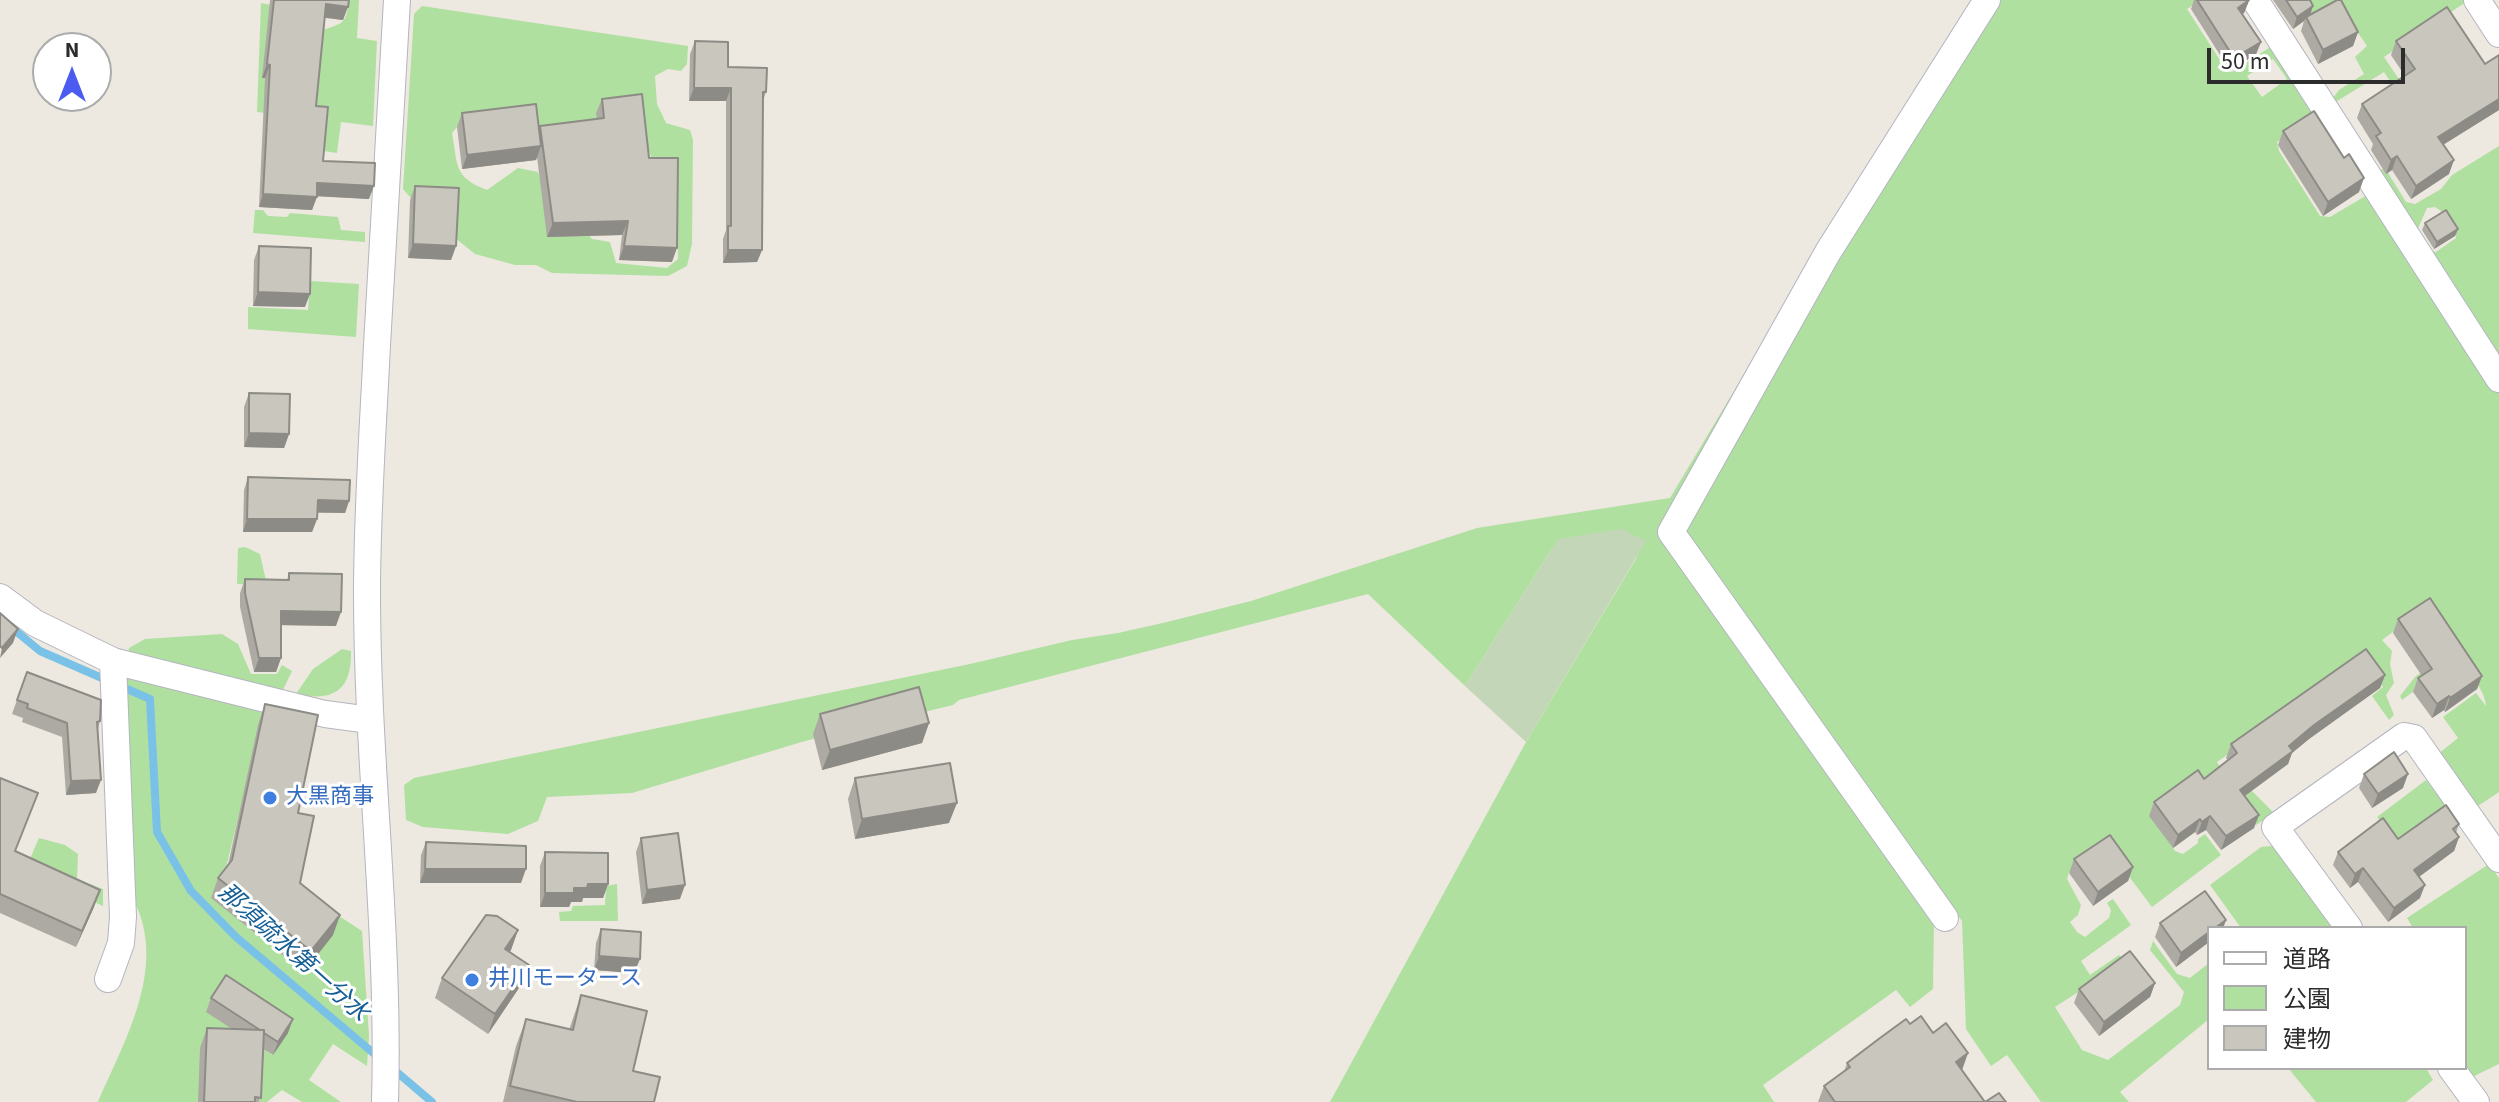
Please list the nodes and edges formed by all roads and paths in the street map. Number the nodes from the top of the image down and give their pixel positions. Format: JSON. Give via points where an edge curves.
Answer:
{"nodes":[{"id":1,"x":397,"y":0,"type":"edge"},
{"id":2,"x":1987,"y":0,"type":"edge"},
{"id":3,"x":2255,"y":0,"type":"edge"},
{"id":4,"x":2477,"y":0,"type":"edge"},
{"id":5,"x":2499,"y":34,"type":"edge"},
{"id":6,"x":2499,"y":379,"type":"edge"},
{"id":7,"x":0,"y":597,"type":"edge"},
{"id":8,"x":113,"y":661,"type":"junction"},
{"id":9,"x":370,"y":720,"type":"junction"},
{"id":10,"x":2499,"y":859,"type":"edge"},
{"id":11,"x":1945,"y":918,"type":"dead end"},
{"id":12,"x":2348,"y":926,"type":"edge"},
{"id":13,"x":108,"y":979,"type":"dead end"},
{"id":14,"x":2452,"y":1070,"type":"edge"},
{"id":15,"x":385,"y":1102,"type":"edge"},
{"id":16,"x":2476,"y":1102,"type":"edge"}],
"edges":[{"from":1,"to":9,"type":"street","via":[[369,486]]},
{"from":2,"to":11,"type":"street","via":[[1828,252],[1671,532]]},
{"from":3,"to":6,"type":"street"},
{"from":4,"to":5,"type":"street"},
{"from":7,"to":8,"type":"street","via":[[35,623]]},
{"from":8,"to":9,"type":"street","via":[[325,714]]},
{"from":8,"to":13,"type":"street","via":[[123,917],[121,943]]},
{"from":9,"to":15,"type":"street","via":[[384,955]]},
{"from":10,"to":12,"type":"street","via":[[2414,738],[2404,736],[2275,827]]},
{"from":14,"to":16,"type":"street"}]}
